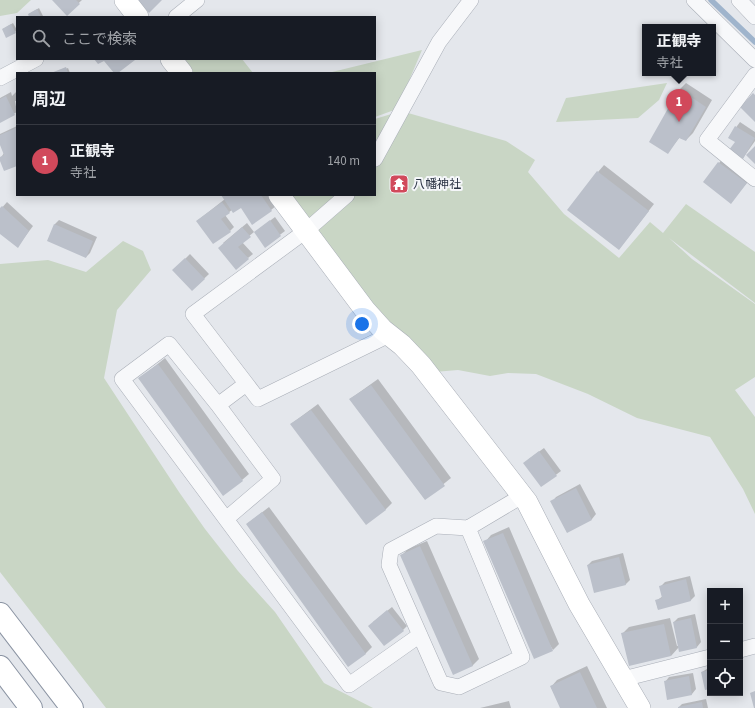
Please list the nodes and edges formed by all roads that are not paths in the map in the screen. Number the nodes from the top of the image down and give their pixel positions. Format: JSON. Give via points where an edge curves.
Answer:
{"nodes":[{"id":1,"x":197,"y":0,"type":"edge"},
{"id":2,"x":471,"y":0,"type":"edge"},
{"id":3,"x":694,"y":0,"type":"edge"},
{"id":4,"x":739,"y":0,"type":"edge"},
{"id":5,"x":177,"y":16,"type":"edge"},
{"id":6,"x":755,"y":17,"type":"edge"},
{"id":7,"x":34,"y":60,"type":"edge"},
{"id":8,"x":172,"y":60,"type":"edge"},
{"id":9,"x":755,"y":60,"type":"edge"},
{"id":10,"x":181,"y":72,"type":"edge"},
{"id":11,"x":755,"y":75,"type":"edge"},
{"id":12,"x":0,"y":78,"type":"edge"},
{"id":13,"x":376,"y":157,"type":"edge"},
{"id":14,"x":755,"y":179,"type":"edge"},
{"id":15,"x":280,"y":196,"type":"edge"},
{"id":16,"x":346,"y":196,"type":"edge"},
{"id":17,"x":307,"y":230,"type":"junction"},
{"id":18,"x":389,"y":335,"type":"junction"},
{"id":19,"x":246,"y":384,"type":"junction"},
{"id":20,"x":218,"y":404,"type":"junction"},
{"id":21,"x":522,"y":496,"type":"junction"},
{"id":22,"x":226,"y":519,"type":"junction"},
{"id":23,"x":468,"y":528,"type":"junction"},
{"id":24,"x":0,"y":614,"type":"edge"},
{"id":25,"x":420,"y":635,"type":"junction"},
{"id":26,"x":755,"y":646,"type":"edge"},
{"id":27,"x":743,"y":649,"type":"edge"},
{"id":28,"x":707,"y":658,"type":"edge"},
{"id":29,"x":0,"y":666,"type":"edge"},
{"id":30,"x":623,"y":680,"type":"junction"},
{"id":31,"x":31,"y":708,"type":"edge"},
{"id":32,"x":72,"y":708,"type":"edge"},
{"id":33,"x":640,"y":708,"type":"edge"}],
"edges":[{"from":1,"to":5,"type":"street"},
{"from":2,"to":13,"type":"street","via":[[439,42]]},
{"from":3,"to":9,"type":"street"},
{"from":4,"to":6,"type":"street"},
{"from":7,"to":12,"type":"street"},
{"from":8,"to":10,"type":"street"},
{"from":11,"to":14,"type":"street","via":[[707,140]]},
{"from":15,"to":17,"type":"street"},
{"from":16,"to":17,"type":"street"},
{"from":17,"to":18,"type":"street","via":[[365,310]]},
{"from":17,"to":19,"type":"street","via":[[194,314]]},
{"from":18,"to":19,"type":"street","via":[[258,399]]},
{"from":18,"to":21,"type":"street","via":[[421,365]]},
{"from":19,"to":20,"type":"street"},
{"from":20,"to":22,"type":"street","via":[[273,479]]},
{"from":20,"to":22,"type":"street","via":[[169,344],[122,379]]},
{"from":21,"to":23,"type":"street"},
{"from":21,"to":30,"type":"street","via":[[579,604]]},
{"from":22,"to":25,"type":"street","via":[[349,684]]},
{"from":23,"to":25,"type":"street","via":[[436,526],[391,550],[389,565]]},
{"from":23,"to":25,"type":"street","via":[[522,657],[459,687],[442,683]]},
{"from":24,"to":32,"type":"highway"},
{"from":26,"to":27,"type":"street"},
{"from":28,"to":30,"type":"street"},
{"from":29,"to":31,"type":"highway"},
{"from":30,"to":33,"type":"street"}]}
